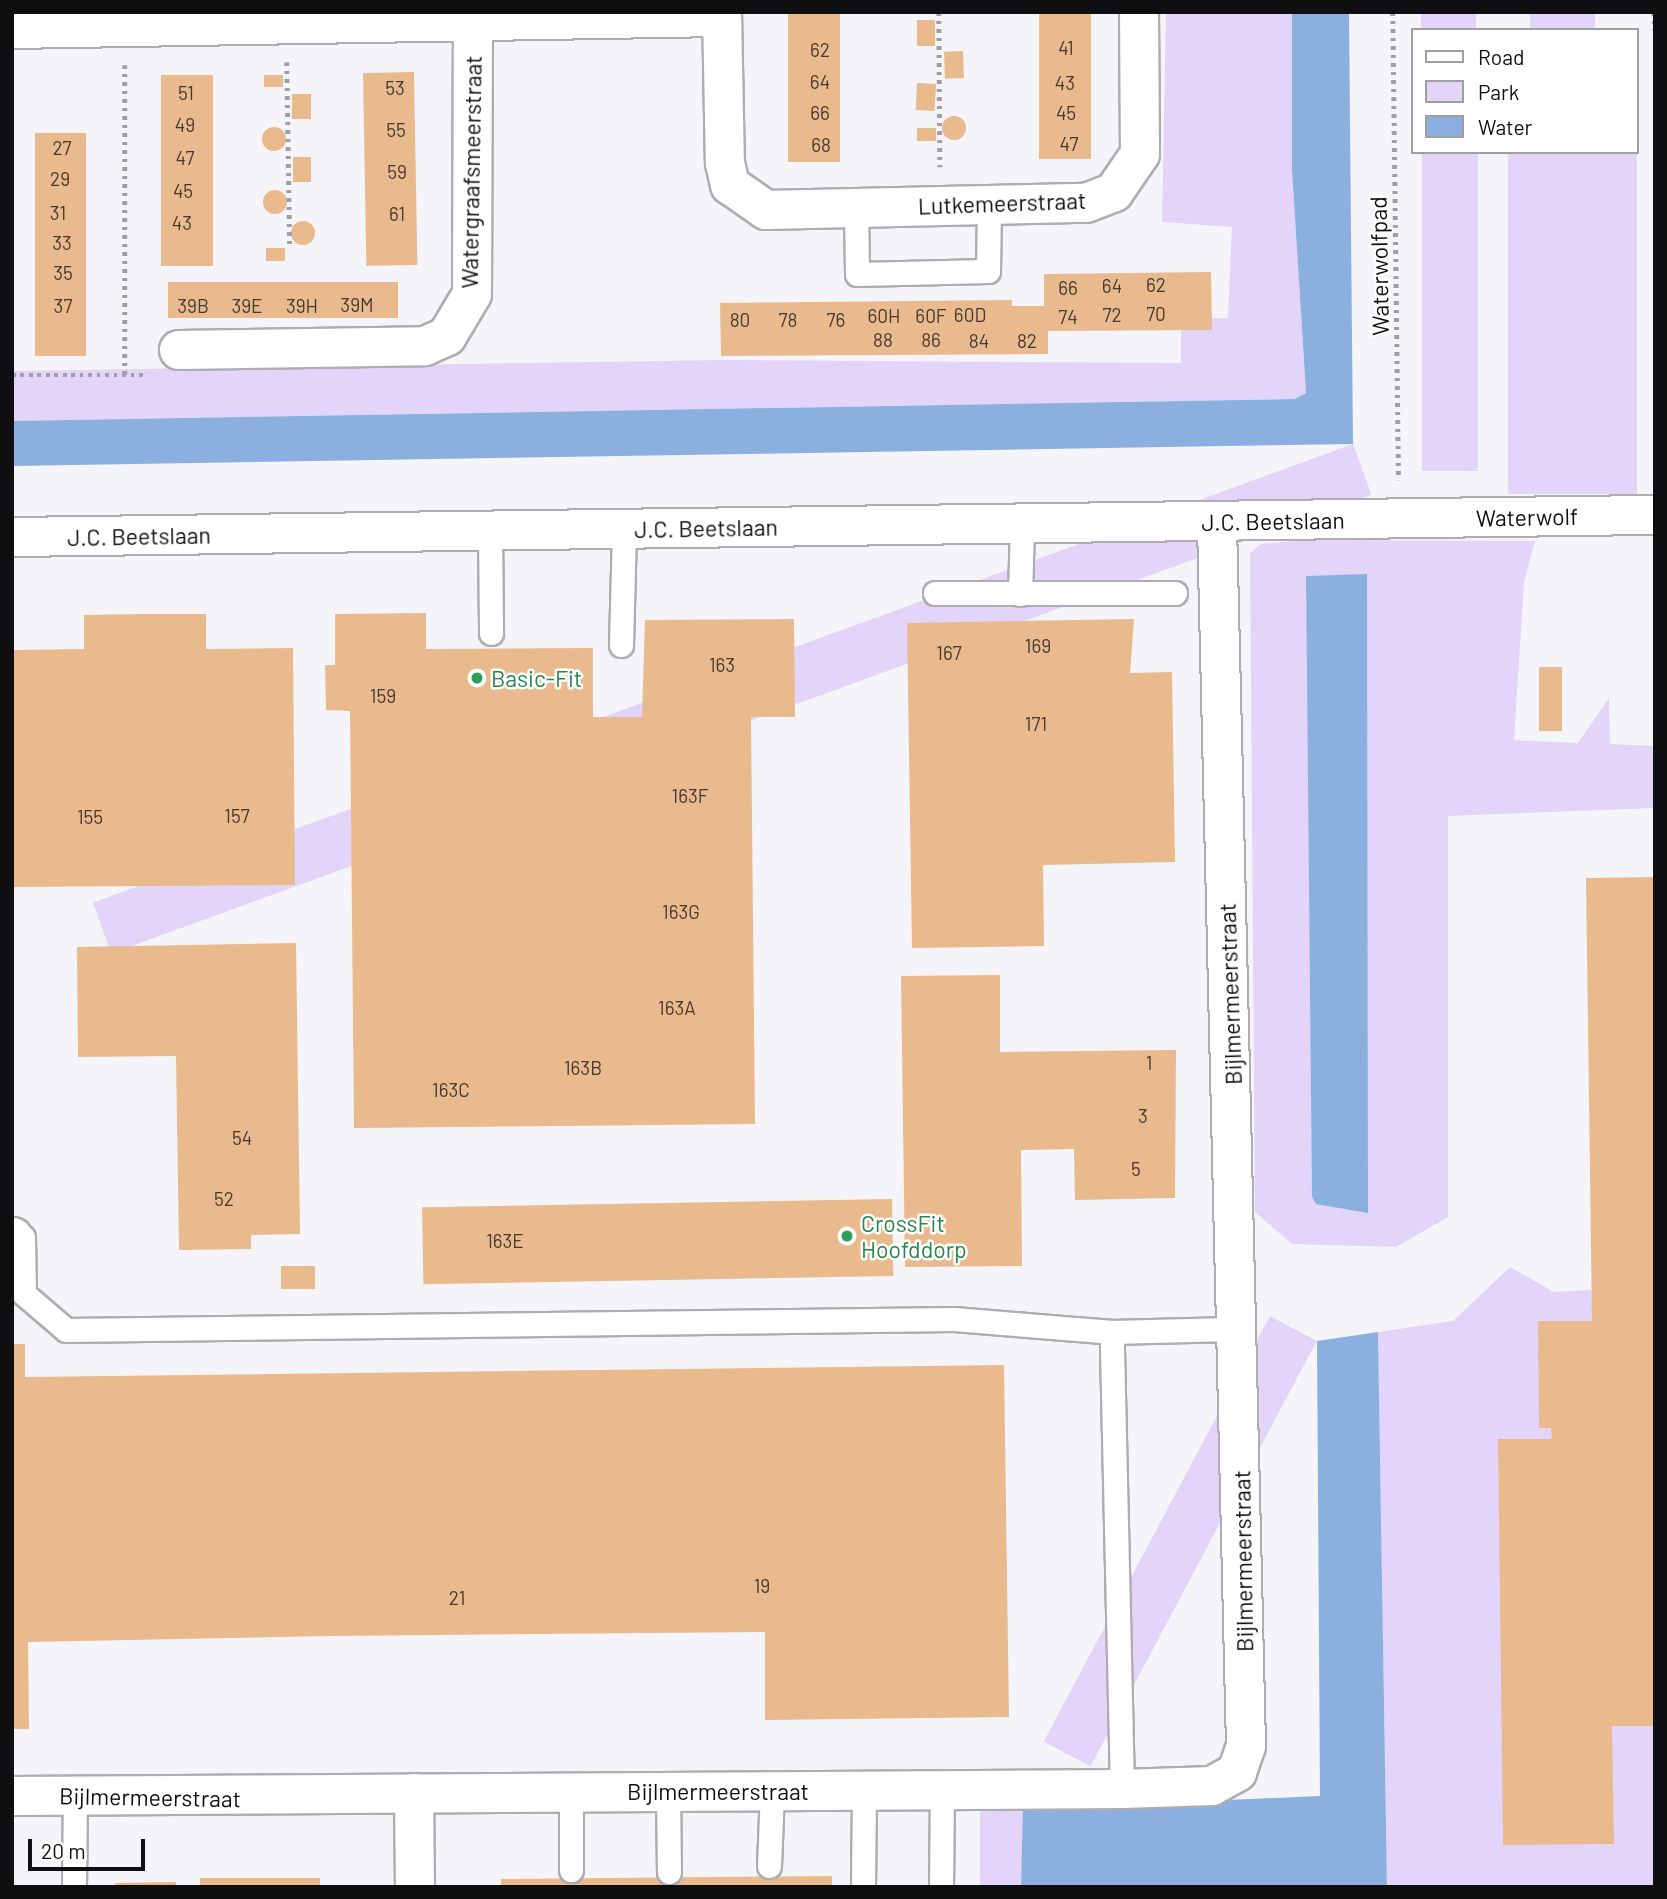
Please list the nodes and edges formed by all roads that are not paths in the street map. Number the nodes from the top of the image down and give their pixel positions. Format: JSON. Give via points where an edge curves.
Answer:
{"nodes":[{"id":1,"x":1139,"y":12,"type":"edge"},
{"id":2,"x":722,"y":15,"type":"edge"},
{"id":3,"x":472,"y":24,"type":"junction"},
{"id":4,"x":12,"y":29,"type":"edge"},
{"id":5,"x":989,"y":206,"type":"junction"},
{"id":6,"x":856,"y":208,"type":"junction"},
{"id":7,"x":186,"y":350,"type":"road end"},
{"id":8,"x":1655,"y":515,"type":"edge"},
{"id":9,"x":1399,"y":518,"type":"joint"},
{"id":10,"x":1217,"y":522,"type":"junction"},
{"id":11,"x":1022,"y":525,"type":"junction"},
{"id":12,"x":624,"y":529,"type":"junction"},
{"id":13,"x":490,"y":531,"type":"junction"},
{"id":14,"x":12,"y":537,"type":"edge"},
{"id":15,"x":935,"y":593,"type":"dead end"},
{"id":16,"x":1175,"y":593,"type":"dead end"},
{"id":17,"x":1020,"y":594,"type":"junction"},
{"id":18,"x":491,"y":633,"type":"dead end"},
{"id":19,"x":621,"y":645,"type":"dead end"},
{"id":20,"x":16,"y":1237,"type":"edge"},
{"id":21,"x":1239,"y":1329,"type":"junction"},
{"id":22,"x":1112,"y":1332,"type":"junction"},
{"id":23,"x":1122,"y":1788,"type":"junction"},
{"id":24,"x":864,"y":1790,"type":"junction"},
{"id":25,"x":942,"y":1790,"type":"junction"},
{"id":26,"x":571,"y":1791,"type":"junction"},
{"id":27,"x":668,"y":1791,"type":"junction"},
{"id":28,"x":772,"y":1791,"type":"junction"},
{"id":29,"x":414,"y":1793,"type":"junction"},
{"id":30,"x":12,"y":1796,"type":"edge"},
{"id":31,"x":75,"y":1796,"type":"junction"},
{"id":32,"x":769,"y":1866,"type":"dead end"},
{"id":33,"x":572,"y":1870,"type":"dead end"},
{"id":34,"x":669,"y":1872,"type":"dead end"},
{"id":35,"x":75,"y":1887,"type":"edge"},
{"id":36,"x":415,"y":1887,"type":"edge"},
{"id":37,"x":863,"y":1887,"type":"edge"},
{"id":38,"x":941,"y":1887,"type":"edge"}],
"edges":[{"from":1,"to":5,"type":"street","name":"Lutkemeerstraat","via":[[1140,154],[1132,170],[1114,192],[1086,203]]},
{"from":2,"to":3,"type":"street","name":"Watergraafsmeerstraat"},
{"from":2,"to":6,"type":"street","name":"Lutkemeerstraat","via":[[725,163],[730,185],[744,200],[766,210]]},
{"from":3,"to":4,"type":"street","name":"Watergraafsmeerstraat"},
{"from":3,"to":7,"type":"street","name":"Watergraafsmeerstraat","via":[[472,294],[464,317],[425,346]]},
{"from":5,"to":6,"type":"street","name":"Lutkemeerstraat"},
{"from":5,"to":6,"type":"lane","via":[[989,271],[870,274],[857,274]]},
{"from":8,"to":9,"type":"street","name":"Waterwolf"},
{"from":9,"to":10,"type":"street","name":"J.C. Beetslaan"},
{"from":10,"to":11,"type":"street","name":"J.C. Beetslaan"},
{"from":10,"to":21,"type":"street","name":"Bijlmermeerstraat"},
{"from":11,"to":12,"type":"street","name":"J.C. Beetslaan"},
{"from":11,"to":17,"type":"lane"},
{"from":12,"to":13,"type":"street","name":"J.C. Beetslaan"},
{"from":12,"to":19,"type":"lane"},
{"from":13,"to":14,"type":"street","name":"J.C. Beetslaan"},
{"from":13,"to":18,"type":"lane"},
{"from":15,"to":17,"type":"lane"},
{"from":16,"to":17,"type":"lane"},
{"from":20,"to":22,"type":"lane","via":[[24,1294],[66,1330],[954,1319]]},
{"from":21,"to":22,"type":"lane"},
{"from":21,"to":23,"type":"street","name":"Bijlmermeerstraat","via":[[1246,1746],[1237,1772],[1212,1786]]},
{"from":22,"to":23,"type":"lane"},
{"from":23,"to":25,"type":"street","name":"Bijlmermeerstraat"},
{"from":24,"to":25,"type":"street","name":"Bijlmermeerstraat"},
{"from":24,"to":28,"type":"street","name":"Bijlmermeerstraat"},
{"from":24,"to":37,"type":"lane"},
{"from":25,"to":38,"type":"lane"},
{"from":26,"to":27,"type":"street","name":"Bijlmermeerstraat"},
{"from":26,"to":29,"type":"street","name":"Bijlmermeerstraat"},
{"from":26,"to":33,"type":"lane"},
{"from":27,"to":28,"type":"street","name":"Bijlmermeerstraat"},
{"from":27,"to":34,"type":"lane"},
{"from":28,"to":32,"type":"lane"},
{"from":29,"to":31,"type":"street","name":"Bijlmermeerstraat"},
{"from":29,"to":36,"type":"street"},
{"from":30,"to":31,"type":"street","name":"Bijlmermeerstraat"},
{"from":31,"to":35,"type":"lane"}]}
